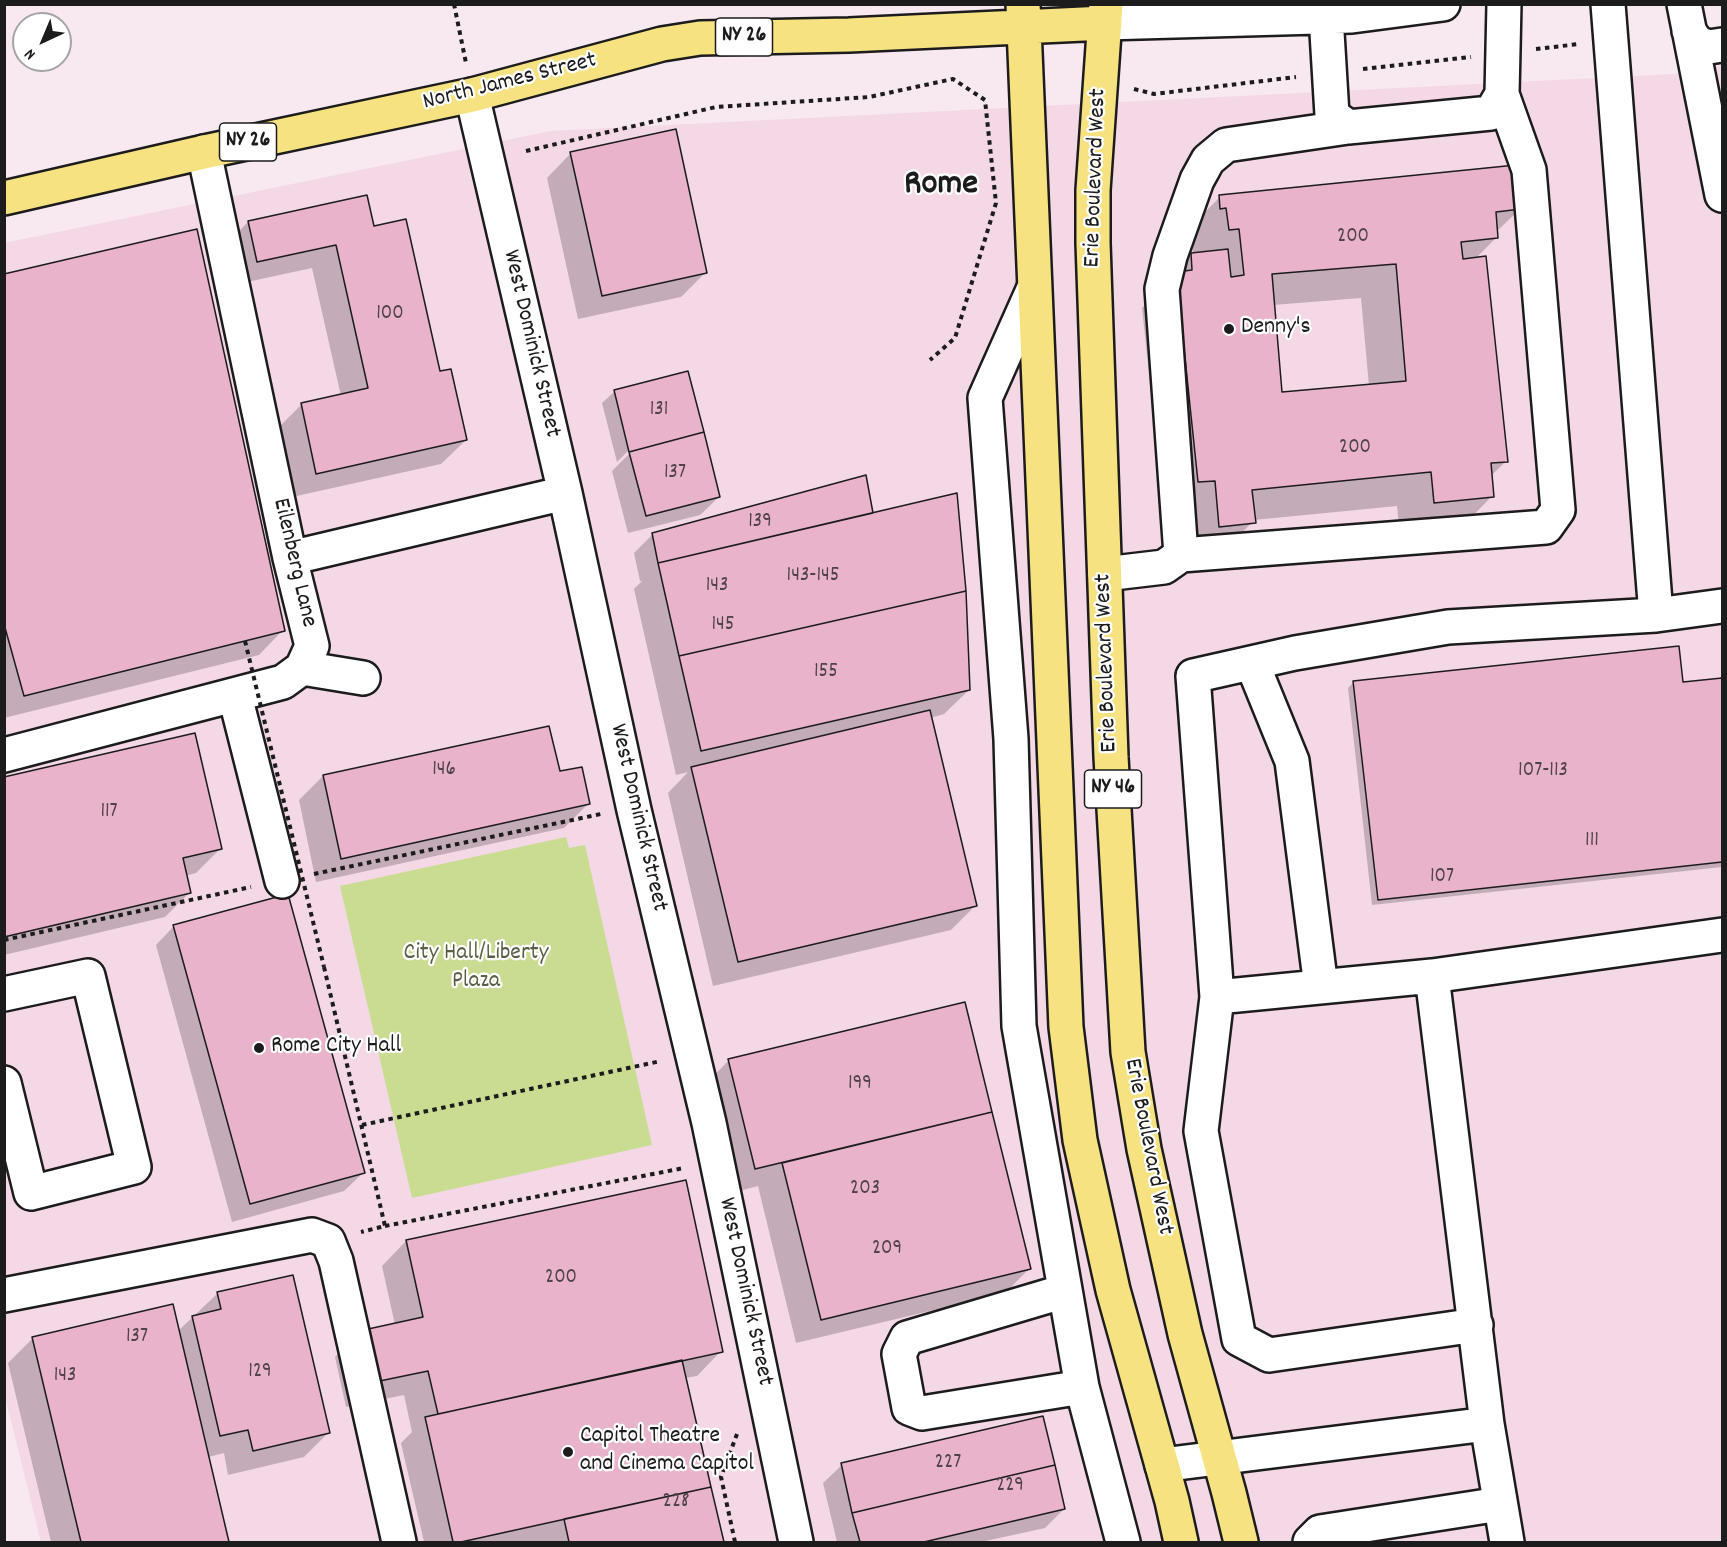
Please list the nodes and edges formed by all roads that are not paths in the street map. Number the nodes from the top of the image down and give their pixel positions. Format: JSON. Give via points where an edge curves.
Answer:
{"nodes":[{"id":1,"x":1443,"y":4,"type":"edge"},
{"id":2,"x":1504,"y":4,"type":"edge"},
{"id":3,"x":1608,"y":4,"type":"edge"},
{"id":4,"x":1344,"y":12,"type":"edge"},
{"id":5,"x":1105,"y":14,"type":"edge"},
{"id":6,"x":1022,"y":16,"type":"edge"},
{"id":7,"x":1687,"y":18,"type":"edge"},
{"id":8,"x":1722,"y":45,"type":"edge"},
{"id":9,"x":1502,"y":94,"type":"junction"},
{"id":10,"x":472,"y":95,"type":"junction"},
{"id":11,"x":1348,"y":127,"type":"junction"},
{"id":12,"x":204,"y":152,"type":"junction"},
{"id":13,"x":1722,"y":195,"type":"edge"},
{"id":14,"x":11,"y":198,"type":"edge"},
{"id":15,"x":1034,"y":288,"type":"junction"},
{"id":16,"x":565,"y":493,"type":"junction"},
{"id":17,"x":1181,"y":555,"type":"junction"},
{"id":18,"x":290,"y":558,"type":"junction"},
{"id":19,"x":1105,"y":574,"type":"junction"},
{"id":20,"x":1722,"y":606,"type":"edge"},
{"id":21,"x":1656,"y":615,"type":"junction"},
{"id":22,"x":1252,"y":663,"type":"junction"},
{"id":23,"x":302,"y":668,"type":"junction"},
{"id":24,"x":363,"y":678,"type":"dead end"},
{"id":25,"x":235,"y":696,"type":"junction"},
{"id":26,"x":4,"y":755,"type":"edge"},
{"id":27,"x":282,"y":881,"type":"road end"},
{"id":28,"x":1722,"y":935,"type":"edge"},
{"id":29,"x":1432,"y":976,"type":"junction"},
{"id":30,"x":1321,"y":987,"type":"junction"},
{"id":31,"x":4,"y":994,"type":"edge"},
{"id":32,"x":1216,"y":997,"type":"junction"},
{"id":33,"x":4,"y":1083,"type":"edge"},
{"id":34,"x":1065,"y":1291,"type":"junction"},
{"id":35,"x":4,"y":1295,"type":"edge"},
{"id":36,"x":1476,"y":1325,"type":"junction"},
{"id":37,"x":1082,"y":1387,"type":"junction"},
{"id":38,"x":1487,"y":1424,"type":"junction"},
{"id":39,"x":1220,"y":1457,"type":"junction"},
{"id":40,"x":1162,"y":1466,"type":"junction"},
{"id":41,"x":1500,"y":1504,"type":"junction"},
{"id":42,"x":399,"y":1542,"type":"edge"},
{"id":43,"x":796,"y":1542,"type":"edge"},
{"id":44,"x":1123,"y":1542,"type":"edge"},
{"id":45,"x":1181,"y":1542,"type":"edge"},
{"id":46,"x":1241,"y":1542,"type":"edge"},
{"id":47,"x":1310,"y":1542,"type":"edge"},
{"id":48,"x":1507,"y":1542,"type":"edge"}],
"edges":[{"from":1,"to":4,"type":"street"},
{"from":2,"to":9,"type":"street"},
{"from":3,"to":21,"type":"street"},
{"from":4,"to":5,"type":"street"},
{"from":4,"to":11,"type":"street","via":[[1330,73],[1332,116]]},
{"from":5,"to":6,"type":"main road","number":"NY 26"},
{"from":5,"to":19,"type":"main road","name":"Erie Boulevard West","number":"NY 46","via":[[1093,190]]},
{"from":6,"to":10,"type":"main road","name":"North James Street","number":"NY 26","via":[[849,35],[700,38],[662,44]]},
{"from":6,"to":15,"type":"main road","number":"NY 46"},
{"from":7,"to":8,"type":"street","via":[[1697,44]]},
{"from":7,"to":13,"type":"street"},
{"from":9,"to":11,"type":"street","via":[[1491,113]]},
{"from":9,"to":17,"type":"street","via":[[1529,170],[1558,510],[1546,528]]},
{"from":10,"to":12,"type":"main road","name":"North James Street","number":"NY 26"},
{"from":10,"to":16,"type":"street","name":"West Dominick Street"},
{"from":11,"to":17,"type":"street","via":[[1226,145],[1208,160],[1197,180],[1162,289]]},
{"from":12,"to":14,"type":"main road","name":"North James Street","number":"NY 26"},
{"from":12,"to":18,"type":"street","name":"Eilenberg Lane"},
{"from":15,"to":34,"type":"street","via":[[985,398],[1011,739],[1018,1026]]},
{"from":15,"to":40,"type":"main road","number":"NY 46","via":[[1066,1027],[1080,1140],[1113,1290]]},
{"from":16,"to":18,"type":"street"},
{"from":16,"to":43,"type":"street","name":"West Dominick Street","via":[[634,810],[717,1161]]},
{"from":17,"to":19,"type":"street","via":[[1164,567]]},
{"from":18,"to":23,"type":"street","name":"Eilenberg Lane","via":[[312,646]]},
{"from":19,"to":39,"type":"main road","name":"Erie Boulevard West","number":"NY 46","via":[[1128,1052],[1144,1149],[1185,1334]]},
{"from":20,"to":21,"type":"street"},
{"from":21,"to":22,"type":"street","via":[[1448,627]]},
{"from":22,"to":30,"type":"street","via":[[1292,761]]},
{"from":22,"to":32,"type":"street","via":[[1193,676]]},
{"from":23,"to":24,"type":"street"},
{"from":23,"to":25,"type":"street","via":[[283,682]]},
{"from":25,"to":26,"type":"street"},
{"from":25,"to":27,"type":"street"},
{"from":28,"to":29,"type":"street"},
{"from":29,"to":30,"type":"street"},
{"from":29,"to":36,"type":"street"},
{"from":30,"to":32,"type":"street"},
{"from":31,"to":33,"type":"street","via":[[88,976],[134,1167],[31,1192]]},
{"from":32,"to":36,"type":"street","via":[[1201,1131],[1239,1339],[1269,1354]]},
{"from":34,"to":37,"type":"street"},
{"from":34,"to":37,"type":"street","via":[[907,1338],[899,1354],[909,1408],[921,1413]]},
{"from":35,"to":42,"type":"street","via":[[312,1235],[328,1241],[336,1261]]},
{"from":36,"to":38,"type":"street"},
{"from":37,"to":44,"type":"street"},
{"from":38,"to":39,"type":"street"},
{"from":38,"to":41,"type":"street"},
{"from":39,"to":40,"type":"street"},
{"from":39,"to":46,"type":"main road","name":"Erie Boulevard West","number":"NY 46"},
{"from":40,"to":45,"type":"main road","number":"NY 46"},
{"from":41,"to":47,"type":"street","via":[[1320,1532]]},
{"from":41,"to":48,"type":"street"}]}
